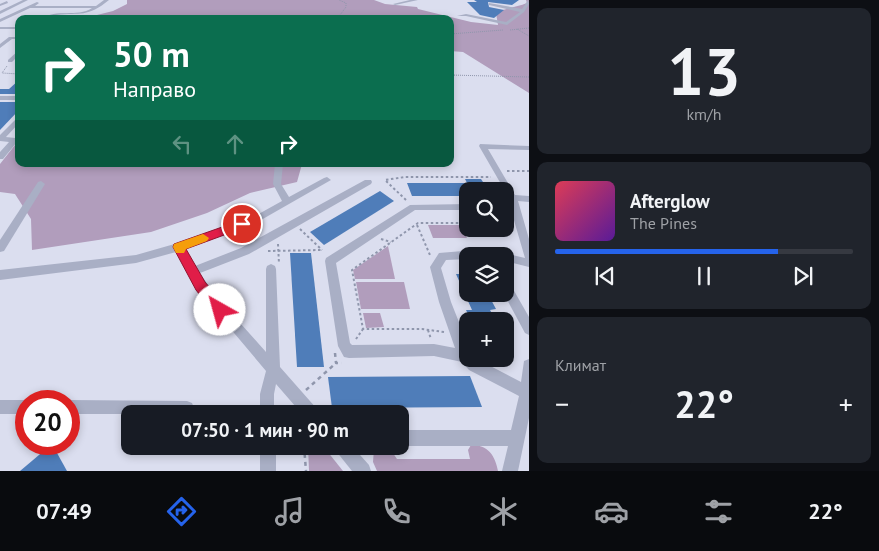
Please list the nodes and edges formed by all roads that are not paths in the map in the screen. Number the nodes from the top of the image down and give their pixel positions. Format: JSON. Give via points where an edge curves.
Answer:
{"nodes":[{"id":1,"x":26,"y":0,"type":"edge"},
{"id":2,"x":42,"y":0,"type":"edge"},
{"id":3,"x":107,"y":0,"type":"edge"},
{"id":4,"x":416,"y":0,"type":"edge"},
{"id":5,"x":529,"y":1,"type":"edge"},
{"id":6,"x":7,"y":2,"type":"dead end"},
{"id":7,"x":394,"y":4,"type":"dead end"},
{"id":8,"x":490,"y":4,"type":"dead end"},
{"id":9,"x":0,"y":5,"type":"edge"},
{"id":10,"x":32,"y":7,"type":"junction"},
{"id":11,"x":97,"y":7,"type":"junction"},
{"id":12,"x":523,"y":11,"type":"junction"},
{"id":13,"x":0,"y":13,"type":"edge"},
{"id":14,"x":80,"y":14,"type":"joint"},
{"id":15,"x":48,"y":15,"type":"edge"},
{"id":16,"x":459,"y":16,"type":"dead end"},
{"id":17,"x":0,"y":22,"type":"edge"},
{"id":18,"x":0,"y":28,"type":"edge"},
{"id":19,"x":15,"y":28,"type":"edge"},
{"id":20,"x":15,"y":38,"type":"edge"},
{"id":21,"x":0,"y":46,"type":"edge"},
{"id":22,"x":15,"y":56,"type":"edge"},
{"id":23,"x":10,"y":61,"type":"road end"},
{"id":24,"x":0,"y":98,"type":"edge"},
{"id":25,"x":15,"y":98,"type":"edge"},
{"id":26,"x":15,"y":122,"type":"edge"},
{"id":27,"x":0,"y":139,"type":"edge"},
{"id":28,"x":529,"y":148,"type":"edge"},
{"id":29,"x":0,"y":157,"type":"edge"},
{"id":30,"x":279,"y":167,"type":"edge"},
{"id":31,"x":327,"y":180,"type":"dead end"},
{"id":32,"x":368,"y":182,"type":"dead end"},
{"id":33,"x":503,"y":182,"type":"edge"},
{"id":34,"x":41,"y":184,"type":"dead end"},
{"id":35,"x":529,"y":199,"type":"edge"},
{"id":36,"x":287,"y":202,"type":"junction"},
{"id":37,"x":514,"y":202,"type":"edge"},
{"id":38,"x":514,"y":205,"type":"edge"},
{"id":39,"x":459,"y":207,"type":"edge"},
{"id":40,"x":179,"y":247,"type":"junction"},
{"id":41,"x":0,"y":248,"type":"edge"},
{"id":42,"x":459,"y":256,"type":"edge"},
{"id":43,"x":529,"y":256,"type":"edge"},
{"id":44,"x":514,"y":259,"type":"edge"},
{"id":45,"x":529,"y":263,"type":"edge"},
{"id":46,"x":275,"y":269,"type":"road end"},
{"id":47,"x":192,"y":272,"type":"junction"},
{"id":48,"x":0,"y":275,"type":"edge"},
{"id":49,"x":514,"y":302,"type":"edge"},
{"id":50,"x":529,"y":329,"type":"edge"},
{"id":51,"x":459,"y":340,"type":"edge"},
{"id":52,"x":459,"y":356,"type":"edge"},
{"id":53,"x":482,"y":367,"type":"edge"},
{"id":54,"x":273,"y":368,"type":"junction"},
{"id":55,"x":528,"y":379,"type":"edge"},
{"id":56,"x":267,"y":405,"type":"edge"},
{"id":57,"x":304,"y":405,"type":"edge"},
{"id":58,"x":0,"y":407,"type":"edge"},
{"id":59,"x":15,"y":407,"type":"edge"},
{"id":60,"x":80,"y":407,"type":"edge"},
{"id":61,"x":121,"y":407,"type":"edge"},
{"id":62,"x":409,"y":438,"type":"edge"},
{"id":63,"x":517,"y":438,"type":"junction"},
{"id":64,"x":268,"y":455,"type":"edge"},
{"id":65,"x":349,"y":455,"type":"edge"},
{"id":66,"x":268,"y":471,"type":"edge"},
{"id":67,"x":363,"y":471,"type":"edge"},
{"id":68,"x":510,"y":471,"type":"edge"}],
"edges":[{"from":1,"to":13,"type":"street"},
{"from":2,"to":10,"type":"street"},
{"from":3,"to":11,"type":"street"},
{"from":4,"to":7,"type":"street"},
{"from":5,"to":12,"type":"street"},
{"from":6,"to":9,"type":"street"},
{"from":8,"to":12,"type":"street"},
{"from":10,"to":11,"type":"street"},
{"from":10,"to":17,"type":"street"},
{"from":11,"to":14,"type":"street"},
{"from":12,"to":16,"type":"street","via":[[507,24]]},
{"from":14,"to":15,"type":"street"},
{"from":18,"to":19,"type":"street"},
{"from":20,"to":21,"type":"street"},
{"from":22,"to":23,"type":"street"},
{"from":24,"to":25,"type":"street"},
{"from":26,"to":27,"type":"street"},
{"from":27,"to":29,"type":"street","via":[[13,142]]},
{"from":28,"to":33,"type":"street","via":[[483,146]]},
{"from":30,"to":36,"type":"street","via":[[277,184]]},
{"from":31,"to":36,"type":"street"},
{"from":32,"to":47,"type":"street","via":[[245,251]]},
{"from":34,"to":41,"type":"street"},
{"from":35,"to":37,"type":"street"},
{"from":36,"to":40,"type":"street","via":[[258,218]]},
{"from":38,"to":43,"type":"street"},
{"from":39,"to":52,"type":"street","via":[[413,207],[330,262],[344,346],[349,352],[434,350]]},
{"from":40,"to":47,"type":"street"},
{"from":40,"to":48,"type":"street","via":[[136,259]]},
{"from":42,"to":51,"type":"street","via":[[443,256],[435,267]]},
{"from":44,"to":45,"type":"street"},
{"from":46,"to":54,"type":"street"},
{"from":47,"to":54,"type":"street","via":[[229,321]]},
{"from":49,"to":50,"type":"street"},
{"from":53,"to":55,"type":"street"},
{"from":54,"to":56,"type":"street"},
{"from":54,"to":57,"type":"street"},
{"from":55,"to":63,"type":"street"},
{"from":58,"to":59,"type":"street"},
{"from":60,"to":61,"type":"street"},
{"from":62,"to":63,"type":"street"},
{"from":63,"to":68,"type":"street"},
{"from":64,"to":66,"type":"street"},
{"from":65,"to":67,"type":"street"}]}
